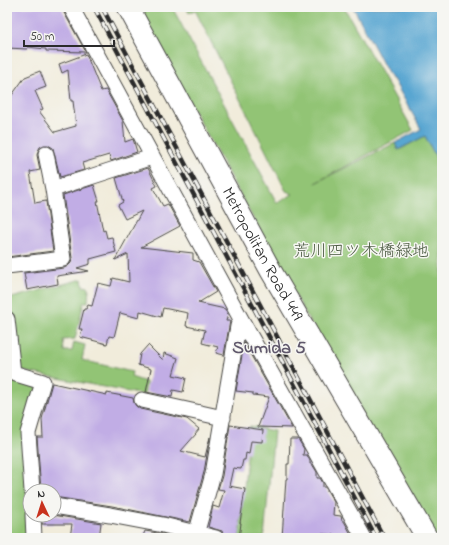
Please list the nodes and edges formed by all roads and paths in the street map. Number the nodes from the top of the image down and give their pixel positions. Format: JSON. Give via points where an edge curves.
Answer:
{"nodes":[{"id":1,"x":71,"y":7,"type":"edge"},
{"id":2,"x":128,"y":7,"type":"edge"},
{"id":3,"x":46,"y":154,"type":"dead end"},
{"id":4,"x":152,"y":157,"type":"junction"},
{"id":5,"x":53,"y":189,"type":"junction"},
{"id":6,"x":7,"y":266,"type":"edge"},
{"id":7,"x":7,"y":319,"type":"edge"},
{"id":8,"x":242,"y":321,"type":"junction"},
{"id":9,"x":142,"y":400,"type":"dead end"},
{"id":10,"x":223,"y":418,"type":"junction"},
{"id":11,"x":31,"y":483,"type":"edge"},
{"id":12,"x":62,"y":507,"type":"edge"},
{"id":13,"x":33,"y":523,"type":"edge"},
{"id":14,"x":196,"y":536,"type":"edge"},
{"id":15,"x":34,"y":538,"type":"edge"},
{"id":16,"x":216,"y":538,"type":"edge"},
{"id":17,"x":364,"y":538,"type":"edge"},
{"id":18,"x":427,"y":538,"type":"edge"}],
"edges":[{"from":1,"to":4,"type":"street"},
{"from":2,"to":18,"type":"main road","name":"Metropolitan Road 449","via":[[271,271]]},
{"from":3,"to":5,"type":"street"},
{"from":4,"to":5,"type":"street"},
{"from":4,"to":8,"type":"street"},
{"from":5,"to":6,"type":"street","via":[[63,259]]},
{"from":7,"to":11,"type":"street","via":[[13,373],[43,382],[28,433]]},
{"from":8,"to":10,"type":"street","via":[[238,326]]},
{"from":8,"to":17,"type":"street"},
{"from":9,"to":10,"type":"street"},
{"from":10,"to":14,"type":"street","via":[[213,474]]},
{"from":12,"to":14,"type":"street","via":[[126,518]]},
{"from":13,"to":15,"type":"street"},
{"from":14,"to":16,"type":"street"}]}
